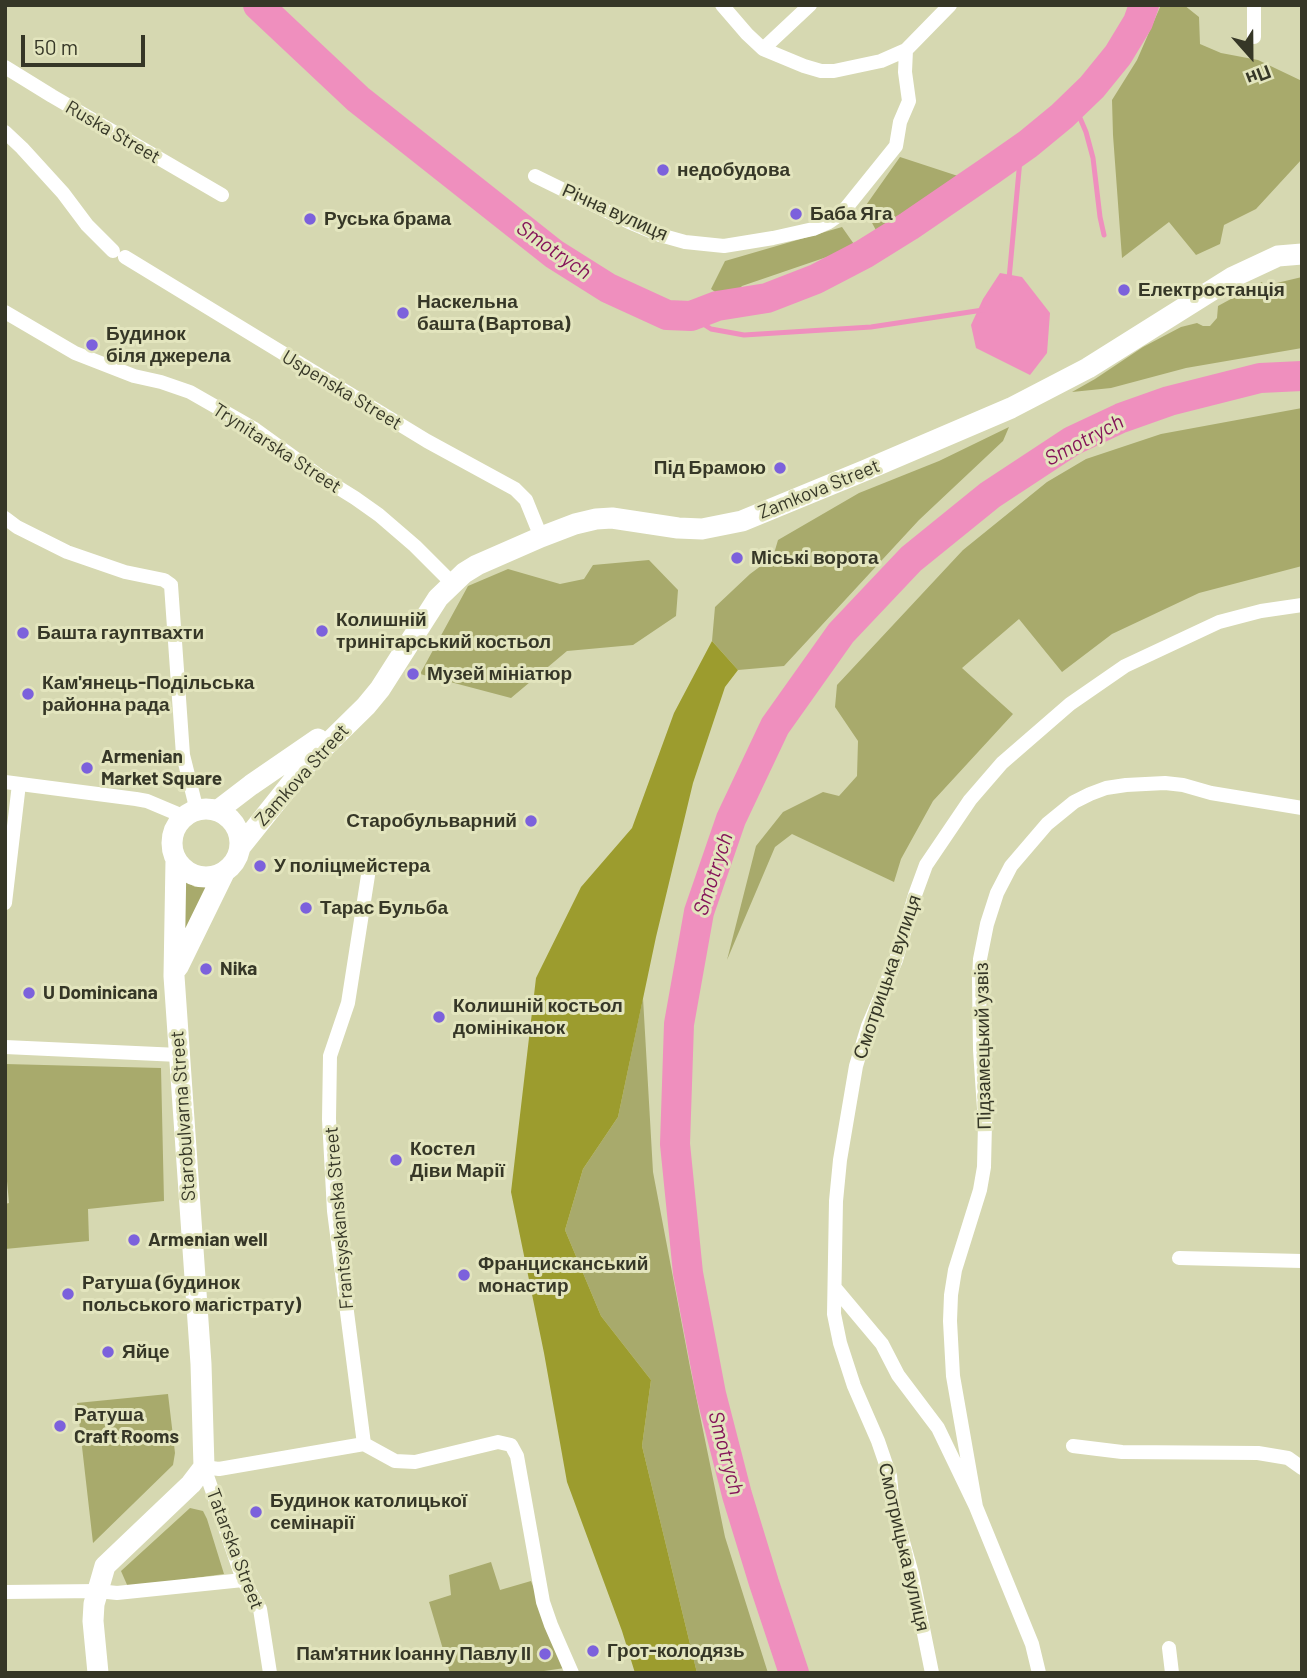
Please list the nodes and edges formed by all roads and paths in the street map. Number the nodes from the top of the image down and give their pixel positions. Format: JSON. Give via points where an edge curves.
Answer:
{"nodes":[{"id":1,"x":722,"y":5,"type":"edge"},
{"id":2,"x":810,"y":5,"type":"edge"},
{"id":3,"x":950,"y":5,"type":"edge"},
{"id":4,"x":1254,"y":5,"type":"edge"},
{"id":5,"x":1254,"y":37,"type":"dead end"},
{"id":6,"x":762,"y":49,"type":"junction"},
{"id":7,"x":906,"y":50,"type":"junction"},
{"id":8,"x":5,"y":67,"type":"edge"},
{"id":9,"x":5,"y":132,"type":"edge"},
{"id":10,"x":535,"y":176,"type":"dead end"},
{"id":11,"x":222,"y":195,"type":"dead end"},
{"id":12,"x":1302,"y":254,"type":"edge"},
{"id":13,"x":5,"y":312,"type":"edge"},
{"id":14,"x":5,"y":518,"type":"edge"},
{"id":15,"x":541,"y":537,"type":"junction"},
{"id":16,"x":452,"y":583,"type":"junction"},
{"id":17,"x":1302,"y":605,"type":"edge"},
{"id":18,"x":366,"y":706,"type":"junction"},
{"id":19,"x":12,"y":783,"type":"edge"},
{"id":20,"x":1302,"y":808,"type":"edge"},
{"id":21,"x":200,"y":813,"type":"junction"},
{"id":22,"x":241,"y":846,"type":"junction"},
{"id":23,"x":176,"y":860,"type":"junction"},
{"id":24,"x":369,"y":869,"type":"dead end"},
{"id":25,"x":224,"y":873,"type":"junction"},
{"id":26,"x":5,"y":904,"type":"edge"},
{"id":27,"x":174,"y":976,"type":"junction"},
{"id":28,"x":5,"y":1047,"type":"edge"},
{"id":29,"x":179,"y":1055,"type":"junction"},
{"id":30,"x":1179,"y":1258,"type":"dead end"},
{"id":31,"x":1302,"y":1261,"type":"edge"},
{"id":32,"x":835,"y":1288,"type":"junction"},
{"id":33,"x":364,"y":1444,"type":"junction"},
{"id":34,"x":1073,"y":1446,"type":"dead end"},
{"id":35,"x":204,"y":1467,"type":"junction"},
{"id":36,"x":1302,"y":1468,"type":"edge"},
{"id":37,"x":976,"y":1507,"type":"junction"},
{"id":38,"x":243,"y":1580,"type":"junction"},
{"id":39,"x":98,"y":1591,"type":"junction"},
{"id":40,"x":5,"y":1592,"type":"edge"},
{"id":41,"x":1169,"y":1648,"type":"dead end"},
{"id":42,"x":98,"y":1673,"type":"edge"},
{"id":43,"x":270,"y":1673,"type":"edge"},
{"id":44,"x":572,"y":1673,"type":"edge"},
{"id":45,"x":932,"y":1673,"type":"edge"},
{"id":46,"x":1039,"y":1673,"type":"edge"},
{"id":47,"x":1172,"y":1673,"type":"edge"}],
"edges":[{"from":1,"to":6,"type":"street"},
{"from":2,"to":6,"type":"street"},
{"from":3,"to":7,"type":"street"},
{"from":4,"to":5,"type":"street"},
{"from":6,"to":7,"type":"street","via":[[821,71],[862,65]]},
{"from":7,"to":10,"type":"street","name":"Річна вулиця","via":[[909,101],[897,145],[842,213],[813,229],[724,246],[685,242],[629,222]]},
{"from":8,"to":11,"type":"street","name":"Ruska Street"},
{"from":9,"to":15,"type":"street","name":"Uspenska Street","via":[[87,225],[119,254],[426,441],[515,489],[526,500]]},
{"from":12,"to":15,"type":"main road","name":"Zamkova Street","via":[[1278,256],[1233,277],[1050,389],[742,521],[702,529],[596,519]]},
{"from":13,"to":16,"type":"street","name":"Trynitarska Street","via":[[75,354],[190,392],[253,428],[379,515]]},
{"from":14,"to":21,"type":"street","via":[[67,552],[171,585],[183,755]]},
{"from":15,"to":16,"type":"main road","name":"Zamkova Street","via":[[477,565]]},
{"from":16,"to":18,"type":"main road","name":"Zamkova Street"},
{"from":17,"to":32,"type":"street","name":"Смотрицька вулиця","via":[[1219,622],[1125,666],[1046,723],[970,800],[926,865],[856,1066],[836,1202]]},
{"from":18,"to":21,"type":"main road","name":"Zamkova Street","via":[[251,785]]},
{"from":18,"to":22,"type":"main road","name":"Zamkova Street","via":[[305,766]]},
{"from":19,"to":21,"type":"street","via":[[135,799]]},
{"from":19,"to":26,"type":"street"},
{"from":20,"to":37,"type":"street","name":"Підзамецький узвіз","via":[[1165,783],[1106,788],[1074,802],[1047,824],[1000,886],[986,924],[979,978],[984,1167],[951,1295],[951,1348]]},
{"from":21,"to":22,"type":"main road","via":[[225,815],[237,828]]},
{"from":21,"to":23,"type":"main road","via":[[174,832]]},
{"from":22,"to":25,"type":"main road","via":[[233,866]]},
{"from":23,"to":25,"type":"main road","via":[[183,869],[203,878]]},
{"from":23,"to":27,"type":"main road","name":"Starobulvarna Street"},
{"from":24,"to":33,"type":"street","name":"Frantsyskanska Street","via":[[348,1003],[330,1056],[329,1119],[334,1211]]},
{"from":25,"to":27,"type":"main road","name":"Starobulvarna Street"},
{"from":27,"to":29,"type":"main road","name":"Starobulvarna Street"},
{"from":28,"to":29,"type":"street"},
{"from":29,"to":35,"type":"main road","name":"Starobulvarna Street"},
{"from":30,"to":31,"type":"street"},
{"from":32,"to":37,"type":"street","via":[[882,1344],[898,1375],[938,1428]]},
{"from":32,"to":45,"type":"street","name":"Смотрицька вулиця","via":[[840,1343],[890,1476]]},
{"from":33,"to":35,"type":"street","via":[[219,1469]]},
{"from":33,"to":44,"type":"street","via":[[395,1461],[415,1462],[498,1442],[511,1445],[517,1456],[543,1602]]},
{"from":34,"to":36,"type":"street","via":[[1122,1452],[1258,1453],[1288,1458]]},
{"from":35,"to":38,"type":"street","name":"Tatarska Street"},
{"from":35,"to":39,"type":"main road","via":[[105,1566]]},
{"from":37,"to":46,"type":"street","via":[[1032,1644]]},
{"from":38,"to":39,"type":"street"},
{"from":38,"to":43,"type":"street","name":"Tatarska Street","via":[[260,1609]]},
{"from":39,"to":40,"type":"street"},
{"from":39,"to":42,"type":"main road","via":[[93,1621]]},
{"from":41,"to":47,"type":"street"}]}
